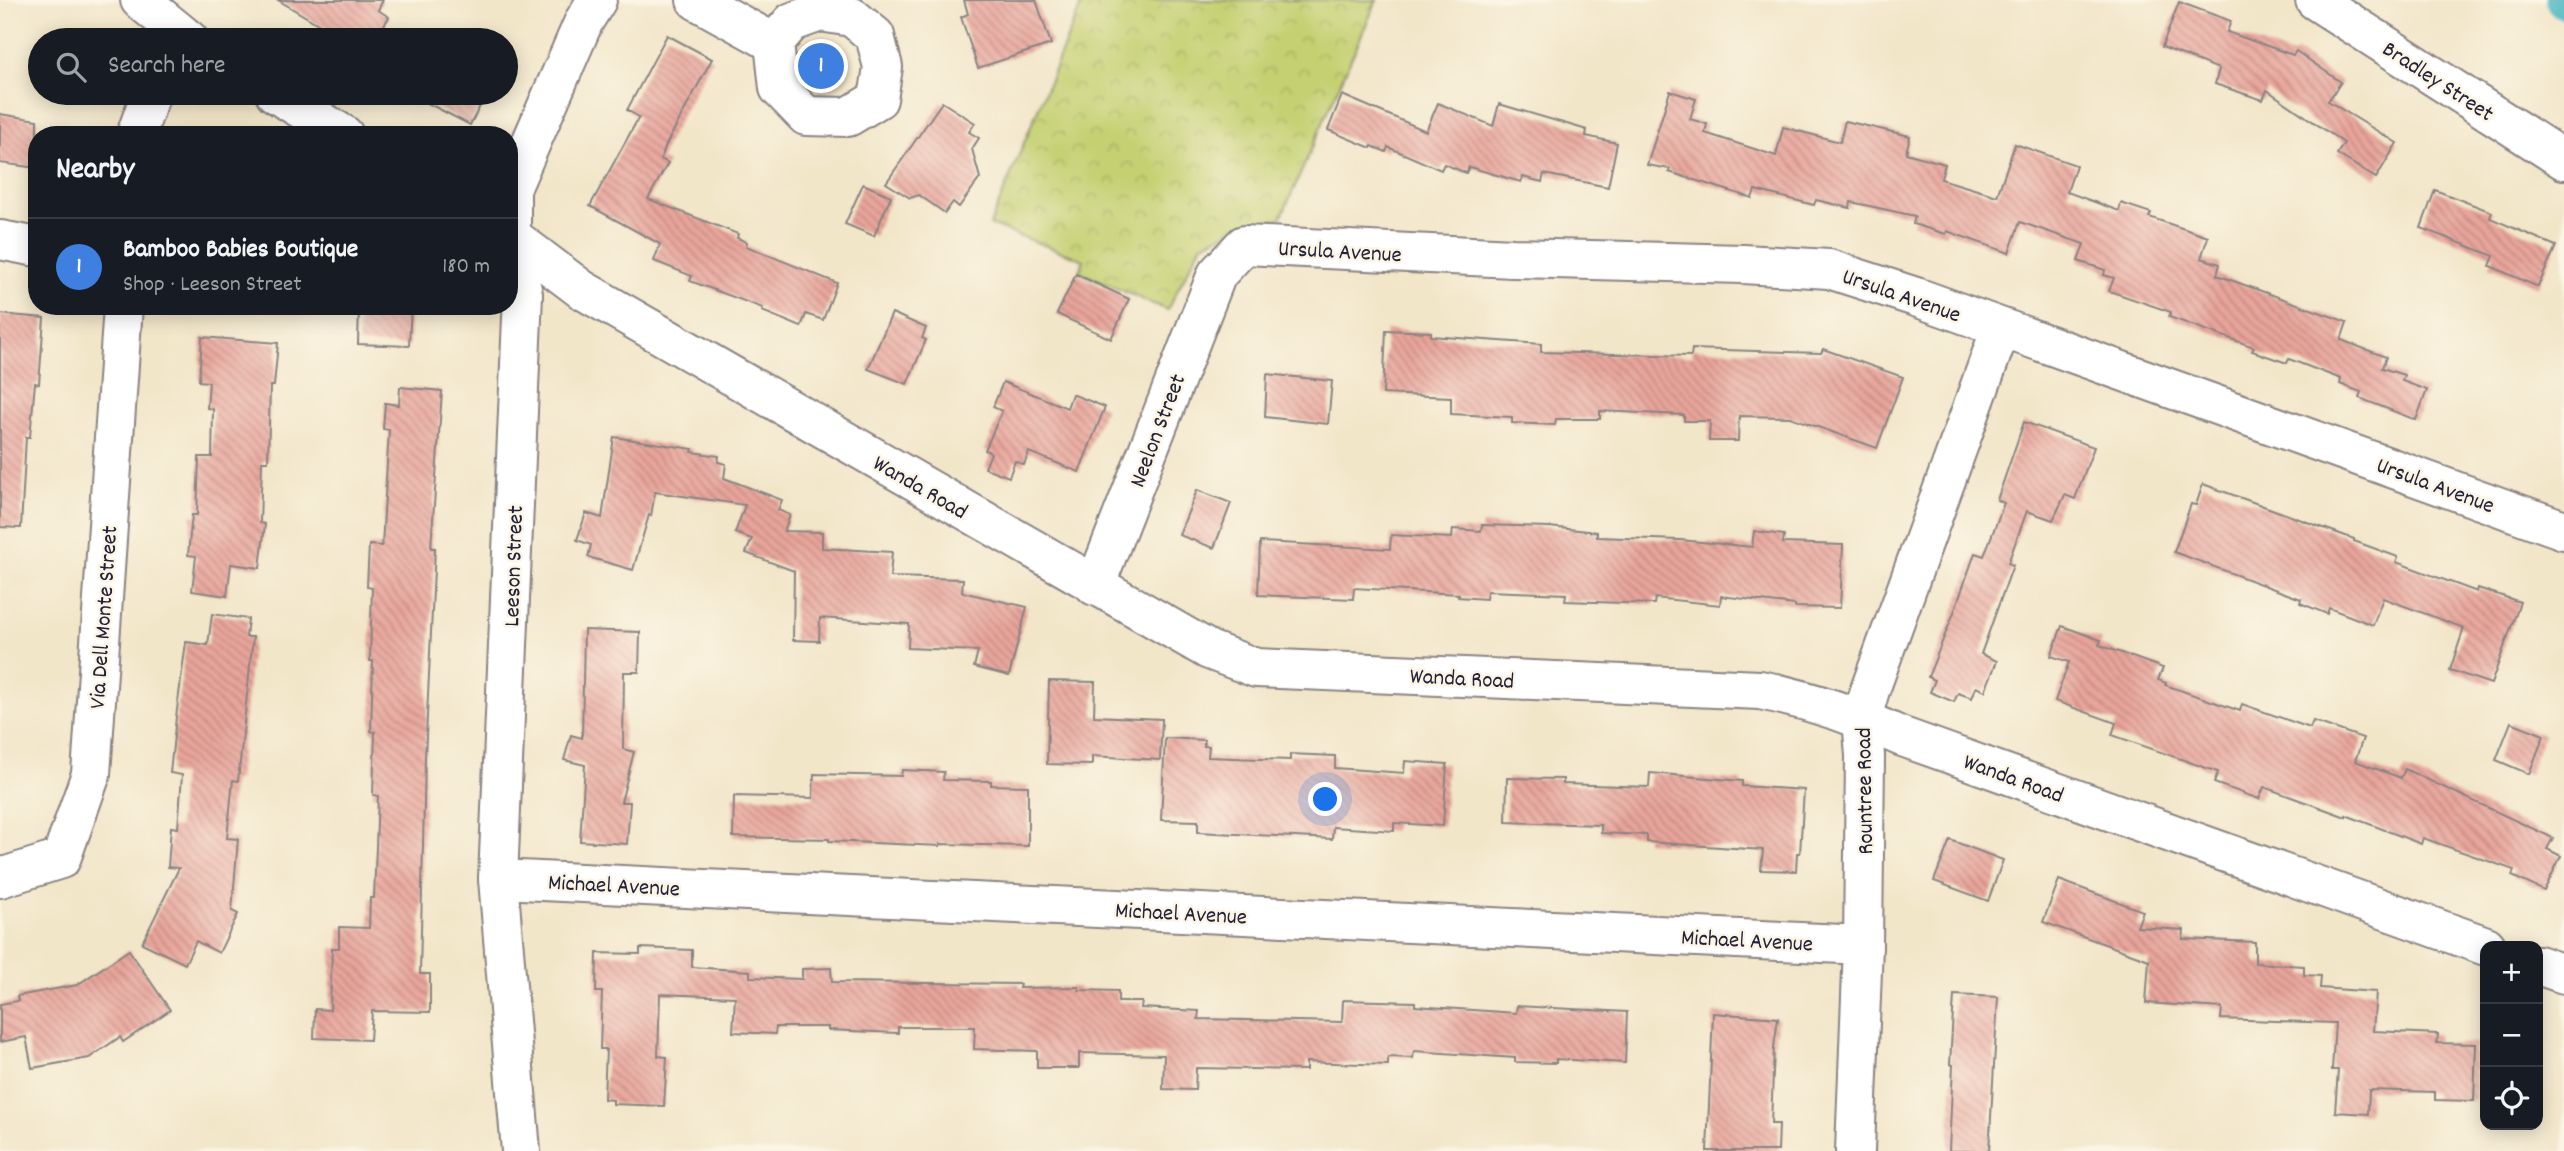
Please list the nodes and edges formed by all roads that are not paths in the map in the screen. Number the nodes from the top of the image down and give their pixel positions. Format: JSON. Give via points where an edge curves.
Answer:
{"nodes":[{"id":1,"x":140,"y":0,"type":"edge"},
{"id":2,"x":597,"y":0,"type":"edge"},
{"id":3,"x":696,"y":0,"type":"edge"},
{"id":4,"x":2315,"y":0,"type":"edge"},
{"id":5,"x":173,"y":28,"type":"edge"},
{"id":6,"x":774,"y":43,"type":"dead end"},
{"id":7,"x":147,"y":105,"type":"edge"},
{"id":8,"x":295,"y":105,"type":"edge"},
{"id":9,"x":139,"y":126,"type":"edge"},
{"id":10,"x":329,"y":126,"type":"edge"},
{"id":11,"x":2564,"y":160,"type":"edge"},
{"id":12,"x":518,"y":173,"type":"edge"},
{"id":13,"x":0,"y":240,"type":"edge"},
{"id":14,"x":518,"y":242,"type":"edge"},
{"id":15,"x":28,"y":245,"type":"edge"},
{"id":16,"x":518,"y":271,"type":"edge"},
{"id":17,"x":1217,"y":274,"type":"joint"},
{"id":18,"x":122,"y":315,"type":"edge"},
{"id":19,"x":2001,"y":328,"type":"junction"},
{"id":20,"x":2564,"y":530,"type":"edge"},
{"id":21,"x":1095,"y":586,"type":"junction"},
{"id":22,"x":1862,"y":718,"type":"junction"},
{"id":23,"x":0,"y":878,"type":"edge"},
{"id":24,"x":498,"y":878,"type":"junction"},
{"id":25,"x":2480,"y":944,"type":"edge"},
{"id":26,"x":1863,"y":945,"type":"junction"},
{"id":27,"x":2543,"y":967,"type":"edge"},
{"id":28,"x":2564,"y":974,"type":"edge"},
{"id":29,"x":521,"y":1151,"type":"edge"},
{"id":30,"x":1855,"y":1151,"type":"edge"}],
"edges":[{"from":1,"to":5,"type":"street"},
{"from":2,"to":12,"type":"street","name":"Leeson Street"},
{"from":3,"to":6,"type":"street"},
{"from":4,"to":11,"type":"street","name":"Bradley Street"},
{"from":7,"to":9,"type":"street"},
{"from":8,"to":10,"type":"street"},
{"from":13,"to":15,"type":"street"},
{"from":14,"to":21,"type":"street","name":"Wanda Road","via":[[581,289]]},
{"from":16,"to":24,"type":"street","name":"Leeson Street","via":[[523,293]]},
{"from":17,"to":19,"type":"street","name":"Ursula Avenue","via":[[1244,245],[1780,266],[1829,270]]},
{"from":17,"to":21,"type":"street","name":"Neelon Street"},
{"from":18,"to":23,"type":"street","name":"Via Dell Monte Street","via":[[91,774],[61,859]]},
{"from":19,"to":20,"type":"street","name":"Ursula Avenue"},
{"from":19,"to":22,"type":"street","name":"Rountree Road"},
{"from":21,"to":22,"type":"street","name":"Wanda Road","via":[[1209,650],[1256,667],[1760,690]]},
{"from":22,"to":25,"type":"street","name":"Wanda Road","via":[[1900,736]]},
{"from":22,"to":26,"type":"street","name":"Rountree Road"},
{"from":24,"to":26,"type":"street","name":"Michael Avenue"},
{"from":24,"to":29,"type":"street","name":"Leeson Street"},
{"from":26,"to":30,"type":"street","name":"Rountree Road"},
{"from":27,"to":28,"type":"street"}]}
